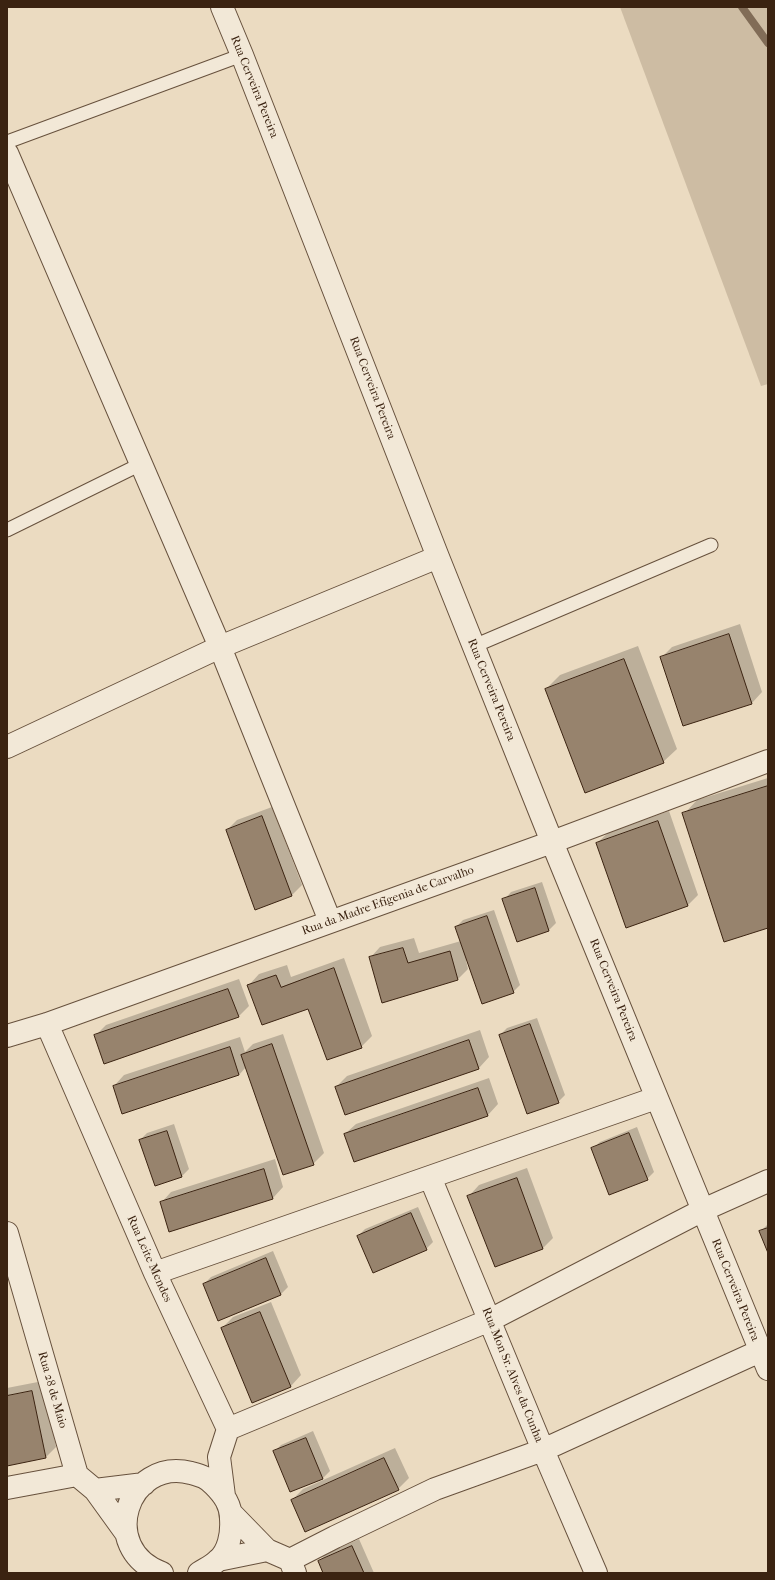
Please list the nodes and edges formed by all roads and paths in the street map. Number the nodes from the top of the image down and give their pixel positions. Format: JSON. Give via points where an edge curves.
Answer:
{"nodes":[{"id":1,"x":222,"y":7,"type":"edge"},
{"id":2,"x":242,"y":55,"type":"junction"},
{"id":3,"x":7,"y":142,"type":"edge"},
{"id":4,"x":7,"y":153,"type":"edge"},
{"id":5,"x":142,"y":464,"type":"junction"},
{"id":6,"x":7,"y":530,"type":"edge"},
{"id":7,"x":711,"y":545,"type":"dead end"},
{"id":8,"x":438,"y":556,"type":"junction"},
{"id":9,"x":474,"y":646,"type":"junction"},
{"id":10,"x":220,"y":647,"type":"junction"},
{"id":11,"x":7,"y":747,"type":"edge"},
{"id":12,"x":768,"y":761,"type":"edge"},
{"id":13,"x":552,"y":842,"type":"junction"},
{"id":14,"x":330,"y":921,"type":"junction"},
{"id":15,"x":47,"y":1024,"type":"junction"},
{"id":16,"x":7,"y":1036,"type":"edge"},
{"id":17,"x":656,"y":1098,"type":"junction"},
{"id":18,"x":430,"y":1177,"type":"junction"},
{"id":19,"x":768,"y":1181,"type":"edge"},
{"id":20,"x":703,"y":1210,"type":"junction"},
{"id":21,"x":7,"y":1233,"type":"edge"},
{"id":22,"x":155,"y":1273,"type":"junction"},
{"id":23,"x":490,"y":1320,"type":"junction"},
{"id":24,"x":764,"y":1360,"type":"edge"},
{"id":25,"x":228,"y":1429,"type":"junction"},
{"id":26,"x":543,"y":1450,"type":"junction"},
{"id":27,"x":219,"y":1456,"type":"junction"},
{"id":28,"x":180,"y":1471,"type":"junction"},
{"id":29,"x":77,"y":1475,"type":"junction"},
{"id":30,"x":144,"y":1484,"type":"junction"},
{"id":31,"x":7,"y":1488,"type":"edge"},
{"id":32,"x":95,"y":1490,"type":"junction"},
{"id":33,"x":228,"y":1504,"type":"junction"},
{"id":34,"x":129,"y":1541,"type":"junction"},
{"id":35,"x":267,"y":1550,"type":"junction"},
{"id":36,"x":218,"y":1560,"type":"junction"},
{"id":37,"x":293,"y":1567,"type":"edge"},
{"id":38,"x":131,"y":1573,"type":"edge"},
{"id":39,"x":162,"y":1573,"type":"edge"},
{"id":40,"x":199,"y":1573,"type":"edge"},
{"id":41,"x":596,"y":1573,"type":"edge"}],
"edges":[{"from":1,"to":2,"type":"street","name":"Rua Cerveira Pereira"},
{"from":2,"to":3,"type":"lane"},
{"from":2,"to":8,"type":"street","name":"Rua Cerveira Pereira"},
{"from":4,"to":5,"type":"street"},
{"from":5,"to":6,"type":"lane"},
{"from":5,"to":10,"type":"street"},
{"from":7,"to":9,"type":"lane"},
{"from":8,"to":9,"type":"street","name":"Rua Cerveira Pereira"},
{"from":8,"to":10,"type":"street"},
{"from":9,"to":13,"type":"street","name":"Rua Cerveira Pereira"},
{"from":10,"to":11,"type":"street"},
{"from":10,"to":14,"type":"street"},
{"from":12,"to":13,"type":"street","name":"Rua da Madre Efígenia de Carvalho"},
{"from":13,"to":14,"type":"street","name":"Rua da Madre Efígenia de Carvalho"},
{"from":13,"to":17,"type":"street","name":"Rua Cerveira Pereira"},
{"from":14,"to":15,"type":"street","name":"Rua da Madre Efígenia de Carvalho"},
{"from":15,"to":16,"type":"street","name":"Rua da Madre Efígenia de Carvalho"},
{"from":15,"to":22,"type":"street","name":"Rua Leite Mendes"},
{"from":17,"to":18,"type":"street"},
{"from":17,"to":20,"type":"street","name":"Rua Cerveira Pereira"},
{"from":18,"to":22,"type":"street"},
{"from":18,"to":23,"type":"street","name":"Rua Mon Sr. Alves da Cunha"},
{"from":19,"to":20,"type":"street"},
{"from":20,"to":23,"type":"street"},
{"from":20,"to":24,"type":"street","name":"Rua Cerveira Pereira"},
{"from":21,"to":29,"type":"street","name":"Rua 28 de Maio"},
{"from":22,"to":25,"type":"street","name":"Rua Leite Mendes"},
{"from":23,"to":25,"type":"street"},
{"from":23,"to":26,"type":"street","name":"Rua Mon Sr. Alves da Cunha"},
{"from":24,"to":26,"type":"street"},
{"from":25,"to":27,"type":"street"},
{"from":26,"to":37,"type":"street","via":[[435,1489],[335,1537]]},
{"from":26,"to":41,"type":"street","name":"Rua Mon Sr. Alves da Cunha"},
{"from":27,"to":28,"type":"street"},
{"from":27,"to":33,"type":"street"},
{"from":28,"to":30,"type":"street","via":[[154,1476]]},
{"from":28,"to":33,"type":"street","via":[[206,1477]]},
{"from":29,"to":31,"type":"street"},
{"from":29,"to":32,"type":"street"},
{"from":30,"to":32,"type":"street"},
{"from":30,"to":34,"type":"street","via":[[132,1498],[126,1514]]},
{"from":32,"to":34,"type":"street"},
{"from":33,"to":35,"type":"street"},
{"from":33,"to":36,"type":"street","via":[[232,1530],[227,1546]]},
{"from":34,"to":38,"type":"street"},
{"from":34,"to":39,"type":"street","via":[[149,1568]]},
{"from":35,"to":36,"type":"street"},
{"from":35,"to":37,"type":"street"},
{"from":36,"to":40,"type":"street"}]}
